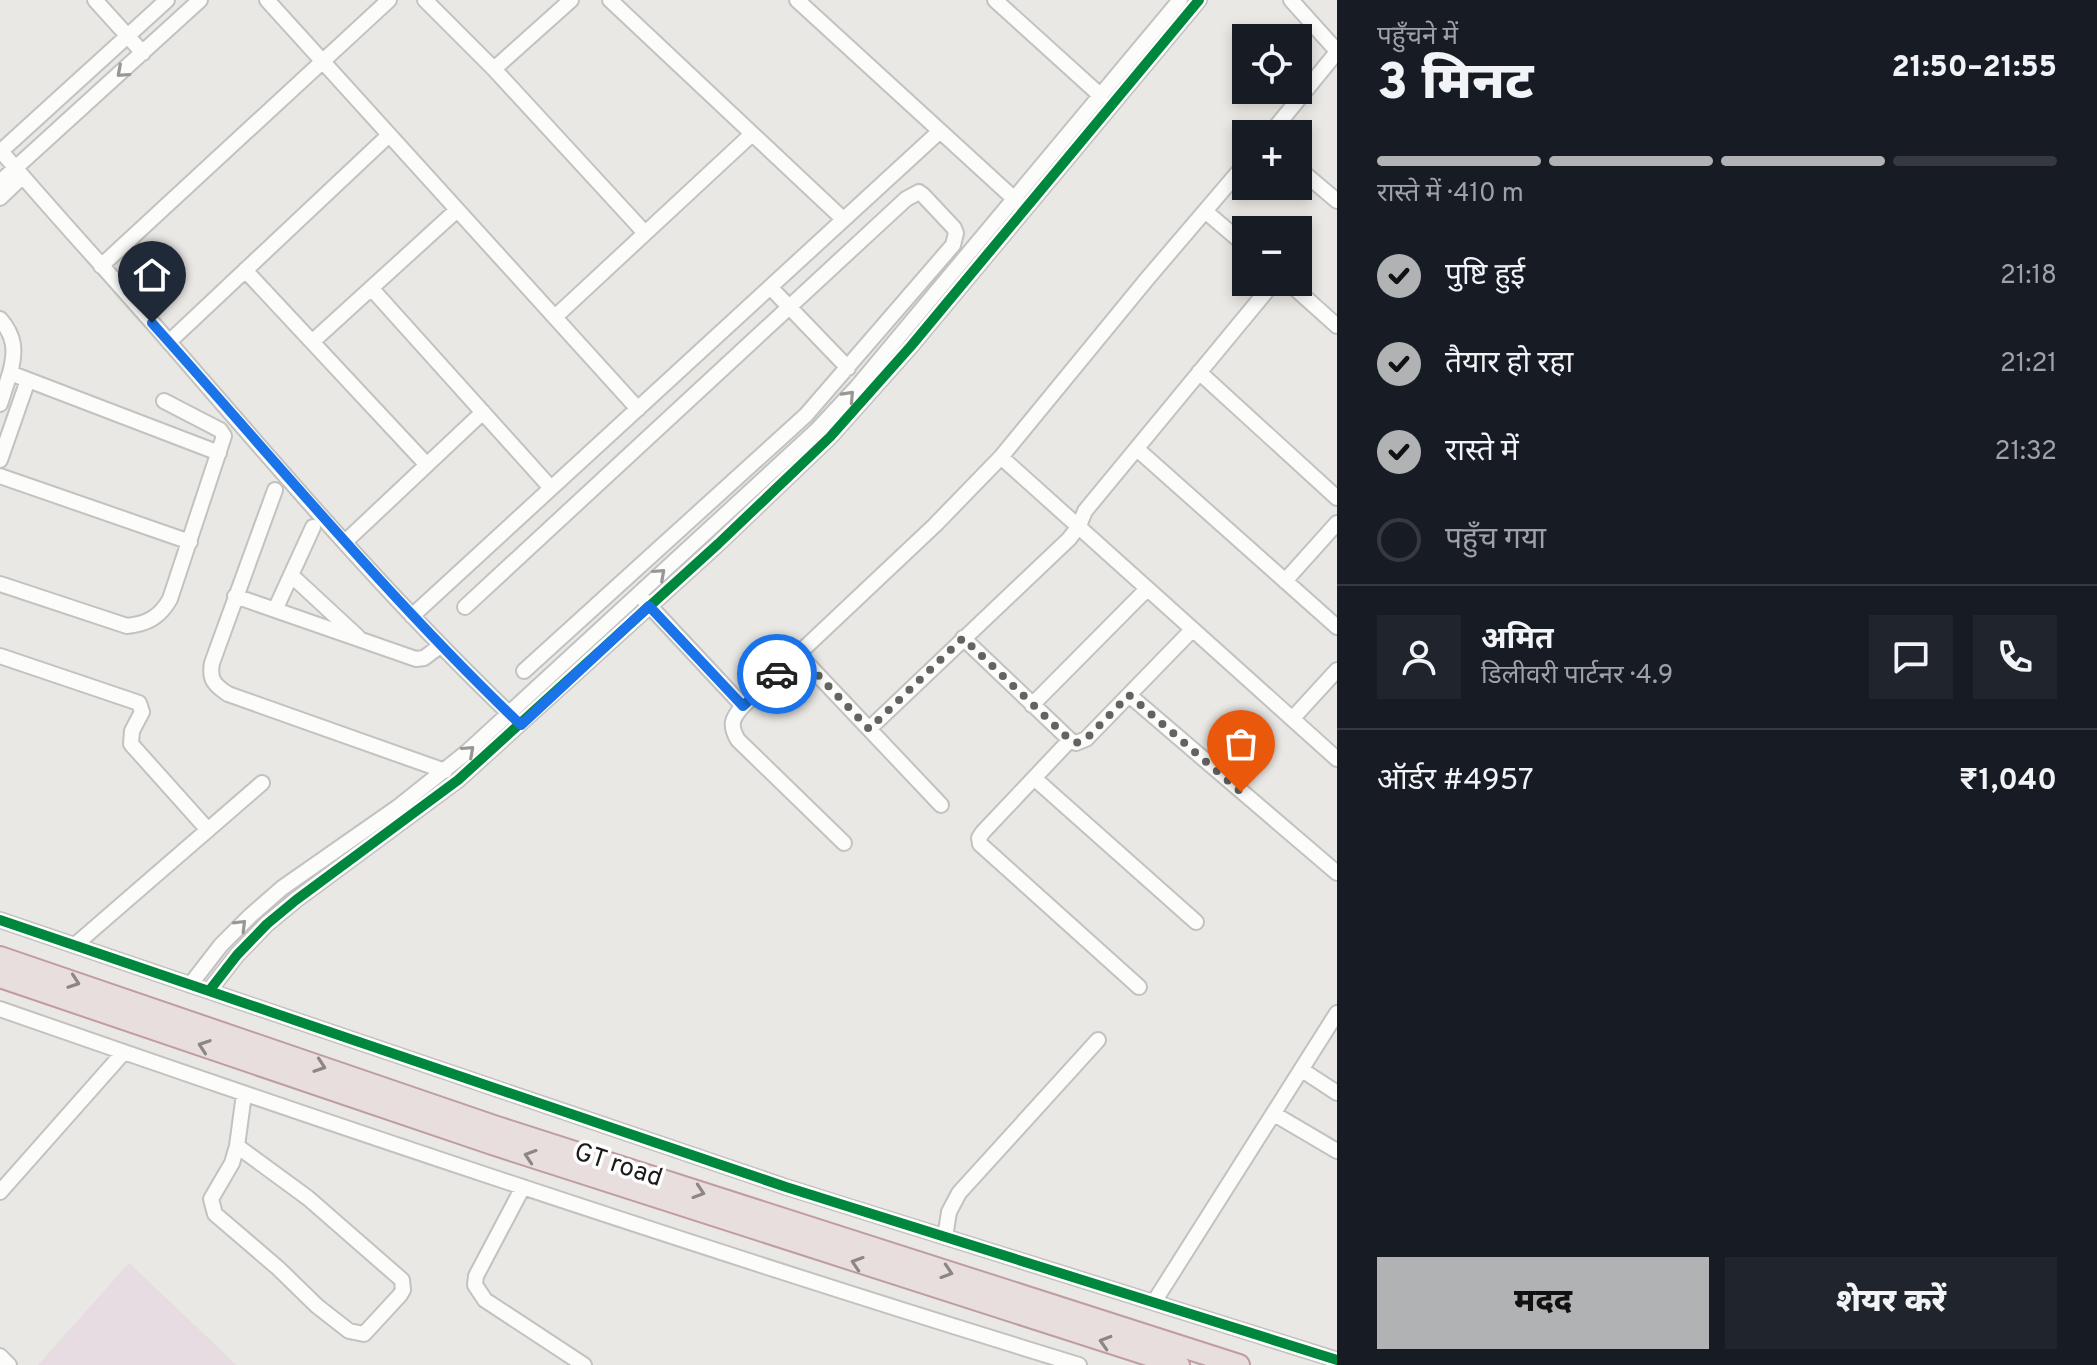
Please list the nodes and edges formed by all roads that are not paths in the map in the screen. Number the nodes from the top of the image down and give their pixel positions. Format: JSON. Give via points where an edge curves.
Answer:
{"nodes":[{"id":1,"x":95,"y":0,"type":"edge"},
{"id":2,"x":167,"y":0,"type":"edge"},
{"id":3,"x":200,"y":0,"type":"edge"},
{"id":4,"x":267,"y":0,"type":"edge"},
{"id":5,"x":389,"y":0,"type":"edge"},
{"id":6,"x":425,"y":0,"type":"edge"},
{"id":7,"x":571,"y":0,"type":"edge"},
{"id":8,"x":610,"y":0,"type":"edge"},
{"id":9,"x":797,"y":0,"type":"edge"},
{"id":10,"x":995,"y":0,"type":"edge"},
{"id":11,"x":1199,"y":0,"type":"edge"},
{"id":12,"x":1291,"y":0,"type":"edge"},
{"id":13,"x":1177,"y":1,"type":"edge"},
{"id":14,"x":128,"y":36,"type":"junction"},
{"id":15,"x":1337,"y":52,"type":"edge"},
{"id":16,"x":143,"y":53,"type":"junction"},
{"id":17,"x":324,"y":63,"type":"junction"},
{"id":18,"x":494,"y":69,"type":"junction"},
{"id":19,"x":1101,"y":96,"type":"junction"},
{"id":20,"x":1281,"y":120,"type":"edge"},
{"id":21,"x":940,"y":131,"type":"junction"},
{"id":22,"x":752,"y":134,"type":"junction"},
{"id":23,"x":389,"y":135,"type":"junction"},
{"id":24,"x":0,"y":152,"type":"edge"},
{"id":25,"x":19,"y":173,"type":"junction"},
{"id":26,"x":1232,"y":179,"type":"edge"},
{"id":27,"x":1312,"y":180,"type":"edge"},
{"id":28,"x":0,"y":182,"type":"edge"},
{"id":29,"x":0,"y":198,"type":"edge"},
{"id":30,"x":1337,"y":201,"type":"edge"},
{"id":31,"x":1019,"y":204,"type":"junction"},
{"id":32,"x":457,"y":210,"type":"junction"},
{"id":33,"x":1205,"y":211,"type":"junction"},
{"id":34,"x":843,"y":219,"type":"junction"},
{"id":35,"x":645,"y":233,"type":"junction"},
{"id":36,"x":1232,"y":234,"type":"edge"},
{"id":37,"x":101,"y":266,"type":"junction"},
{"id":38,"x":245,"y":270,"type":"junction"},
{"id":39,"x":770,"y":287,"type":"junction"},
{"id":40,"x":371,"y":288,"type":"junction"},
{"id":41,"x":1262,"y":296,"type":"edge"},
{"id":42,"x":1304,"y":296,"type":"edge"},
{"id":43,"x":789,"y":305,"type":"junction"},
{"id":44,"x":555,"y":317,"type":"junction"},
{"id":45,"x":0,"y":319,"type":"edge"},
{"id":46,"x":1337,"y":326,"type":"edge"},
{"id":47,"x":169,"y":342,"type":"junction"},
{"id":48,"x":312,"y":342,"type":"junction"},
{"id":49,"x":848,"y":368,"type":"junction"},
{"id":50,"x":1199,"y":372,"type":"junction"},
{"id":51,"x":10,"y":373,"type":"junction"},
{"id":52,"x":28,"y":380,"type":"junction"},
{"id":53,"x":164,"y":401,"type":"dead end"},
{"id":54,"x":0,"y":404,"type":"edge"},
{"id":55,"x":638,"y":409,"type":"junction"},
{"id":56,"x":483,"y":412,"type":"junction"},
{"id":57,"x":1137,"y":449,"type":"junction"},
{"id":58,"x":219,"y":453,"type":"junction"},
{"id":59,"x":1001,"y":457,"type":"junction"},
{"id":60,"x":0,"y":460,"type":"edge"},
{"id":61,"x":427,"y":465,"type":"junction"},
{"id":62,"x":0,"y":476,"type":"edge"},
{"id":63,"x":551,"y":488,"type":"junction"},
{"id":64,"x":275,"y":490,"type":"dead end"},
{"id":65,"x":1337,"y":498,"type":"edge"},
{"id":66,"x":1337,"y":523,"type":"edge"},
{"id":67,"x":1079,"y":526,"type":"junction"},
{"id":68,"x":313,"y":527,"type":"dead end"},
{"id":69,"x":190,"y":542,"type":"junction"},
{"id":70,"x":345,"y":542,"type":"junction"},
{"id":71,"x":291,"y":575,"type":"junction"},
{"id":72,"x":1285,"y":581,"type":"junction"},
{"id":73,"x":0,"y":584,"type":"edge"},
{"id":74,"x":1147,"y":589,"type":"junction"},
{"id":75,"x":638,"y":594,"type":"junction"},
{"id":76,"x":235,"y":596,"type":"junction"},
{"id":77,"x":649,"y":606,"type":"junction"},
{"id":78,"x":465,"y":607,"type":"dead end"},
{"id":79,"x":275,"y":610,"type":"junction"},
{"id":80,"x":412,"y":616,"type":"junction"},
{"id":81,"x":1337,"y":627,"type":"edge"},
{"id":82,"x":1192,"y":630,"type":"junction"},
{"id":83,"x":963,"y":638,"type":"junction"},
{"id":84,"x":363,"y":642,"type":"junction"},
{"id":85,"x":440,"y":646,"type":"junction"},
{"id":86,"x":799,"y":655,"type":"junction"},
{"id":87,"x":0,"y":656,"type":"edge"},
{"id":88,"x":1337,"y":670,"type":"edge"},
{"id":89,"x":524,"y":671,"type":"dead end"},
{"id":90,"x":1129,"y":695,"type":"junction"},
{"id":91,"x":1032,"y":705,"type":"junction"},
{"id":92,"x":743,"y":706,"type":"junction"},
{"id":93,"x":508,"y":713,"type":"junction"},
{"id":94,"x":1293,"y":718,"type":"junction"},
{"id":95,"x":521,"y":725,"type":"junction"},
{"id":96,"x":869,"y":729,"type":"junction"},
{"id":97,"x":1070,"y":740,"type":"junction"},
{"id":98,"x":1337,"y":759,"type":"edge"},
{"id":99,"x":445,"y":771,"type":"junction"},
{"id":100,"x":1034,"y":778,"type":"junction"},
{"id":101,"x":262,"y":783,"type":"dead end"},
{"id":102,"x":941,"y":805,"type":"dead end"},
{"id":103,"x":208,"y":830,"type":"junction"},
{"id":104,"x":844,"y":843,"type":"dead end"},
{"id":105,"x":1337,"y":873,"type":"edge"},
{"id":106,"x":0,"y":920,"type":"edge"},
{"id":107,"x":1196,"y":922,"type":"dead end"},
{"id":108,"x":75,"y":945,"type":"junction"},
{"id":109,"x":0,"y":957,"type":"edge"},
{"id":110,"x":0,"y":977,"type":"edge"},
{"id":111,"x":190,"y":985,"type":"junction"},
{"id":112,"x":1139,"y":987,"type":"dead end"},
{"id":113,"x":209,"y":991,"type":"junction"},
{"id":114,"x":0,"y":1009,"type":"edge"},
{"id":115,"x":1337,"y":1013,"type":"edge"},
{"id":116,"x":1098,"y":1040,"type":"dead end"},
{"id":117,"x":124,"y":1052,"type":"junction"},
{"id":118,"x":1302,"y":1070,"type":"junction"},
{"id":119,"x":1337,"y":1093,"type":"edge"},
{"id":120,"x":244,"y":1094,"type":"junction"},
{"id":121,"x":1274,"y":1114,"type":"junction"},
{"id":122,"x":237,"y":1146,"type":"junction"},
{"id":123,"x":1337,"y":1151,"type":"edge"},
{"id":124,"x":523,"y":1187,"type":"junction"},
{"id":125,"x":0,"y":1192,"type":"edge"},
{"id":126,"x":945,"y":1237,"type":"junction"},
{"id":127,"x":1154,"y":1302,"type":"junction"},
{"id":128,"x":0,"y":1356,"type":"edge"},
{"id":129,"x":1337,"y":1360,"type":"edge"},
{"id":130,"x":9,"y":1365,"type":"edge"},
{"id":131,"x":584,"y":1365,"type":"edge"},
{"id":132,"x":1079,"y":1365,"type":"edge"},
{"id":133,"x":1179,"y":1365,"type":"edge"},
{"id":134,"x":1239,"y":1365,"type":"edge"}],
"edges":[{"from":1,"to":14,"type":"street"},
{"from":2,"to":14,"type":"street"},
{"from":3,"to":16,"type":"street"},
{"from":4,"to":17,"type":"street"},
{"from":5,"to":17,"type":"street"},
{"from":6,"to":18,"type":"street"},
{"from":7,"to":18,"type":"street"},
{"from":8,"to":22,"type":"street"},
{"from":9,"to":21,"type":"street"},
{"from":10,"to":19,"type":"street"},
{"from":11,"to":31,"type":"street"},
{"from":12,"to":15,"type":"street"},
{"from":13,"to":19,"type":"street"},
{"from":14,"to":16,"type":"street"},
{"from":14,"to":24,"type":"street"},
{"from":15,"to":20,"type":"street"},
{"from":16,"to":25,"type":"street","one_way":true},
{"from":17,"to":23,"type":"street"},
{"from":17,"to":37,"type":"street"},
{"from":18,"to":35,"type":"street"},
{"from":19,"to":31,"type":"street"},
{"from":21,"to":31,"type":"street"},
{"from":21,"to":34,"type":"street"},
{"from":22,"to":34,"type":"street"},
{"from":22,"to":35,"type":"street"},
{"from":23,"to":32,"type":"street"},
{"from":23,"to":38,"type":"street"},
{"from":24,"to":25,"type":"street"},
{"from":25,"to":28,"type":"street"},
{"from":25,"to":29,"type":"street"},
{"from":25,"to":37,"type":"street"},
{"from":26,"to":33,"type":"street"},
{"from":27,"to":30,"type":"street"},
{"from":75,"to":31,"type":"street","one_way":true,"via":[[817,430]]},
{"from":31,"to":77,"type":"street","via":[[848,418]]},
{"from":32,"to":40,"type":"street"},
{"from":32,"to":44,"type":"street"},
{"from":33,"to":36,"type":"street"},
{"from":33,"to":59,"type":"street"},
{"from":34,"to":39,"type":"street"},
{"from":35,"to":44,"type":"street"},
{"from":37,"to":47,"type":"street"},
{"from":38,"to":47,"type":"street"},
{"from":38,"to":48,"type":"street"},
{"from":39,"to":43,"type":"street"},
{"from":39,"to":55,"type":"street"},
{"from":40,"to":48,"type":"street"},
{"from":40,"to":56,"type":"street"},
{"from":41,"to":50,"type":"street"},
{"from":42,"to":46,"type":"street"},
{"from":43,"to":49,"type":"street"},
{"from":43,"to":49,"type":"street","via":[[919,192],[954,228],[956,239]]},
{"from":43,"to":78,"type":"street"},
{"from":44,"to":55,"type":"street"},
{"from":45,"to":51,"type":"street","via":[[13,339]]},
{"from":47,"to":70,"type":"street"},
{"from":48,"to":61,"type":"street"},
{"from":49,"to":89,"type":"street","via":[[779,441]]},
{"from":50,"to":57,"type":"street"},
{"from":50,"to":65,"type":"street"},
{"from":51,"to":52,"type":"street"},
{"from":51,"to":54,"type":"street"},
{"from":52,"to":58,"type":"street"},
{"from":52,"to":60,"type":"street"},
{"from":53,"to":58,"type":"street","via":[[220,430],[224,436]]},
{"from":55,"to":63,"type":"street"},
{"from":56,"to":61,"type":"street"},
{"from":56,"to":63,"type":"street"},
{"from":57,"to":67,"type":"street","via":[[1085,511]]},
{"from":57,"to":72,"type":"street"},
{"from":58,"to":69,"type":"street"},
{"from":59,"to":67,"type":"street"},
{"from":59,"to":86,"type":"street"},
{"from":61,"to":70,"type":"street"},
{"from":62,"to":69,"type":"street"},
{"from":63,"to":80,"type":"street"},
{"from":64,"to":76,"type":"street"},
{"from":66,"to":72,"type":"street"},
{"from":67,"to":74,"type":"street"},
{"from":67,"to":83,"type":"street"},
{"from":68,"to":71,"type":"street"},
{"from":69,"to":73,"type":"street","via":[[165,607],[139,625],[114,623]]},
{"from":70,"to":80,"type":"street"},
{"from":71,"to":79,"type":"street"},
{"from":71,"to":84,"type":"street"},
{"from":72,"to":81,"type":"street"},
{"from":74,"to":82,"type":"street"},
{"from":74,"to":91,"type":"street"},
{"from":75,"to":77,"type":"street"},
{"from":75,"to":93,"type":"street"},
{"from":76,"to":79,"type":"street"},
{"from":76,"to":99,"type":"street","via":[[212,663],[210,675],[219,688]]},
{"from":77,"to":92,"type":"street"},
{"from":77,"to":95,"type":"street"},
{"from":79,"to":84,"type":"street"},
{"from":80,"to":85,"type":"street"},
{"from":82,"to":90,"type":"street"},
{"from":82,"to":94,"type":"street"},
{"from":83,"to":91,"type":"street"},
{"from":83,"to":96,"type":"street"},
{"from":84,"to":85,"type":"street","via":[[416,659]]},
{"from":85,"to":93,"type":"street"},
{"from":86,"to":92,"type":"street"},
{"from":86,"to":96,"type":"street"},
{"from":87,"to":103,"type":"street","via":[[139,703],[142,712],[131,744]]},
{"from":88,"to":94,"type":"street"},
{"from":90,"to":97,"type":"street","via":[[1086,739]]},
{"from":90,"to":105,"type":"street"},
{"from":91,"to":97,"type":"street"},
{"from":92,"to":104,"type":"street","via":[[732,721],[738,740]]},
{"from":93,"to":95,"type":"street"},
{"from":99,"to":93,"type":"street","one_way":true},
{"from":94,"to":98,"type":"street"},
{"from":95,"to":113,"type":"street","via":[[458,780],[277,916]]},
{"from":96,"to":102,"type":"street"},
{"from":97,"to":100,"type":"street"},
{"from":111,"to":99,"type":"street","one_way":true,"via":[[221,945],[282,888]]},
{"from":100,"to":107,"type":"street"},
{"from":100,"to":112,"type":"street","via":[[983,832],[980,844]]},
{"from":101,"to":103,"type":"street"},
{"from":103,"to":108,"type":"street"},
{"from":106,"to":108,"type":"street"},
{"from":108,"to":111,"type":"street"},
{"from":109,"to":134,"type":"highway","name":"GT road","one_way":true,"via":[[497,1127]]},
{"from":133,"to":110,"type":"highway","name":"GT road","one_way":true,"via":[[492,1144]]},
{"from":111,"to":113,"type":"street"},
{"from":113,"to":126,"type":"street"},
{"from":114,"to":117,"type":"street"},
{"from":115,"to":118,"type":"street"},
{"from":116,"to":126,"type":"street","via":[[959,1193]]},
{"from":117,"to":120,"type":"street"},
{"from":117,"to":125,"type":"street"},
{"from":118,"to":119,"type":"street"},
{"from":118,"to":121,"type":"street"},
{"from":120,"to":122,"type":"street"},
{"from":120,"to":124,"type":"street"},
{"from":121,"to":123,"type":"street"},
{"from":121,"to":127,"type":"street"},
{"from":122,"to":122,"type":"street","via":[[214,1191],[215,1214],[338,1323],[355,1335],[364,1334],[400,1295],[402,1280],[308,1198]]},
{"from":124,"to":131,"type":"street","via":[[475,1285],[485,1300]]},
{"from":124,"to":132,"type":"street"},
{"from":126,"to":127,"type":"street"},
{"from":127,"to":129,"type":"street"},
{"from":128,"to":130,"type":"street"}]}
